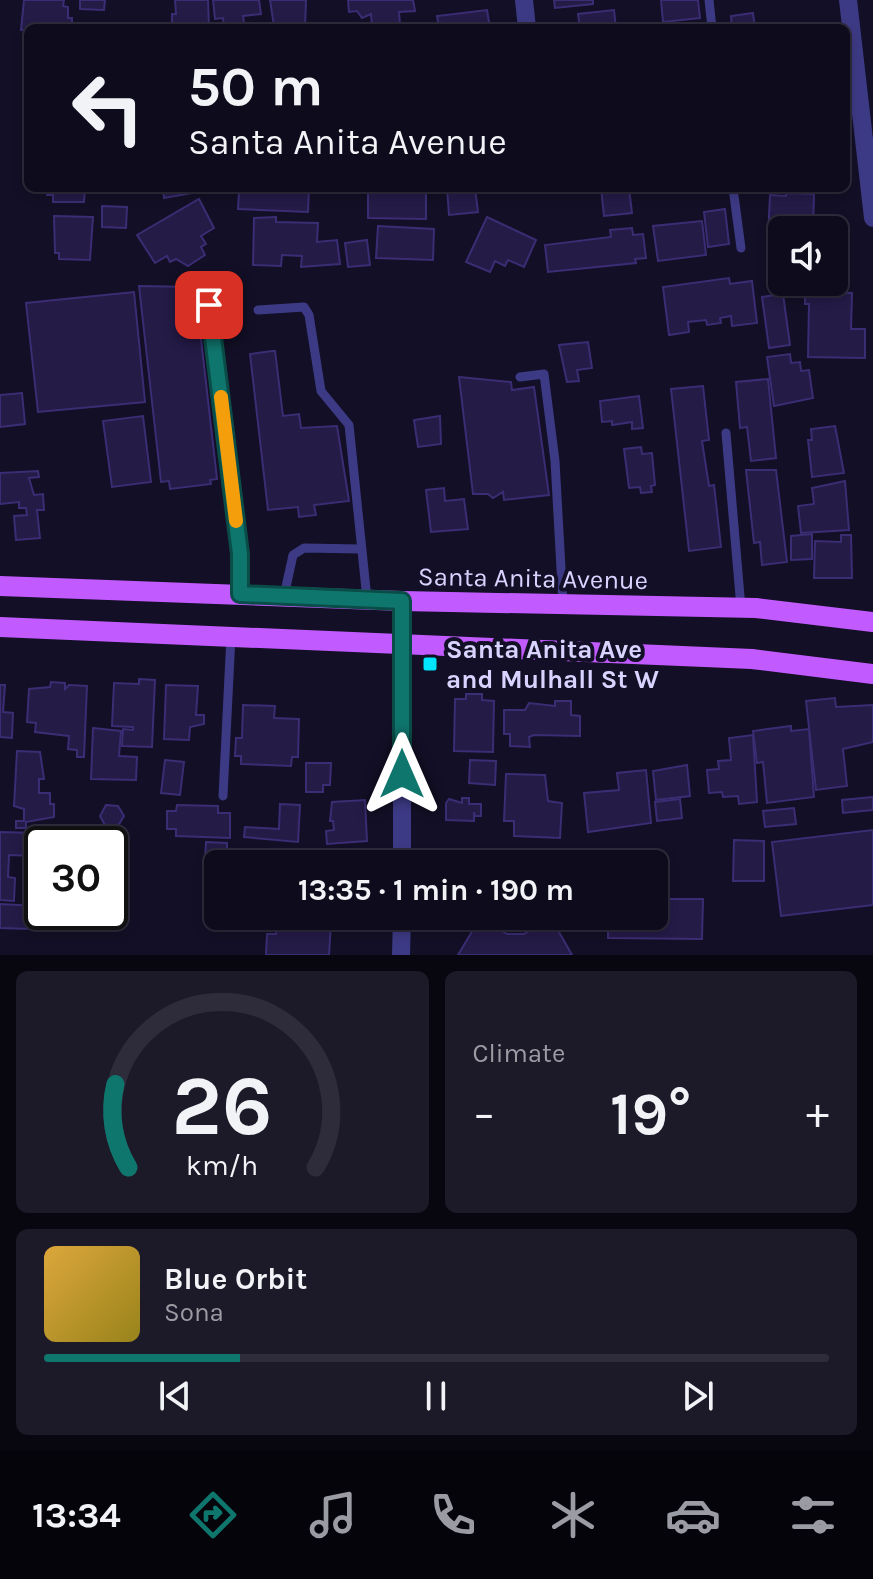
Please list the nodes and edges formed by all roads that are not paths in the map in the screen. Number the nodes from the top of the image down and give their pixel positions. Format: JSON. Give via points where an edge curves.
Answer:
{"nodes":[{"id":1,"x":524,"y":0,"type":"edge"},
{"id":2,"x":709,"y":0,"type":"edge"},
{"id":3,"x":848,"y":0,"type":"edge"},
{"id":4,"x":527,"y":24,"type":"edge"},
{"id":5,"x":712,"y":24,"type":"edge"},
{"id":6,"x":734,"y":192,"type":"edge"},
{"id":7,"x":873,"y":218,"type":"edge"},
{"id":8,"x":741,"y":248,"type":"dead end"},
{"id":9,"x":205,"y":277,"type":"dead end"},
{"id":10,"x":258,"y":310,"type":"dead end"},
{"id":11,"x":520,"y":377,"type":"dead end"},
{"id":12,"x":726,"y":433,"type":"dead end"},
{"id":13,"x":361,"y":549,"type":"junction"},
{"id":14,"x":0,"y":586,"type":"edge"},
{"id":15,"x":240,"y":594,"type":"junction"},
{"id":16,"x":284,"y":596,"type":"junction"},
{"id":17,"x":367,"y":599,"type":"junction"},
{"id":18,"x":402,"y":601,"type":"junction"},
{"id":19,"x":563,"y":604,"type":"junction"},
{"id":20,"x":741,"y":608,"type":"junction"},
{"id":21,"x":873,"y":622,"type":"edge"},
{"id":22,"x":0,"y":627,"type":"edge"},
{"id":23,"x":231,"y":636,"type":"junction"},
{"id":24,"x":402,"y":642,"type":"junction"},
{"id":25,"x":873,"y":674,"type":"edge"},
{"id":26,"x":223,"y":796,"type":"dead end"},
{"id":27,"x":402,"y":850,"type":"edge"},
{"id":28,"x":402,"y":930,"type":"edge"},
{"id":29,"x":401,"y":955,"type":"edge"}],
"edges":[{"from":1,"to":4,"type":"street"},
{"from":2,"to":5,"type":"lane"},
{"from":3,"to":7,"type":"street"},
{"from":6,"to":8,"type":"lane"},
{"from":9,"to":15,"type":"lane","via":[[240,554]]},
{"from":10,"to":13,"type":"lane","via":[[304,307],[309,315],[321,391],[349,425]]},
{"from":11,"to":19,"type":"lane","via":[[544,374]]},
{"from":12,"to":20,"type":"lane"},
{"from":13,"to":16,"type":"lane","via":[[304,548],[293,555]]},
{"from":13,"to":17,"type":"lane"},
{"from":14,"to":15,"type":"main road","name":"Santa Anita Avenue"},
{"from":15,"to":16,"type":"main road","name":"Santa Anita Avenue"},
{"from":16,"to":17,"type":"main road","name":"Santa Anita Avenue"},
{"from":17,"to":18,"type":"main road","name":"Santa Anita Avenue"},
{"from":18,"to":19,"type":"main road","name":"Santa Anita Avenue"},
{"from":18,"to":24,"type":"street"},
{"from":19,"to":20,"type":"main road","name":"Santa Anita Avenue"},
{"from":20,"to":21,"type":"main road","name":"Santa Anita Avenue"},
{"from":22,"to":23,"type":"main road"},
{"from":23,"to":24,"type":"main road"},
{"from":23,"to":26,"type":"lane"},
{"from":24,"to":25,"type":"main road","via":[[752,659]]},
{"from":24,"to":27,"type":"street"},
{"from":28,"to":29,"type":"street"}]}
